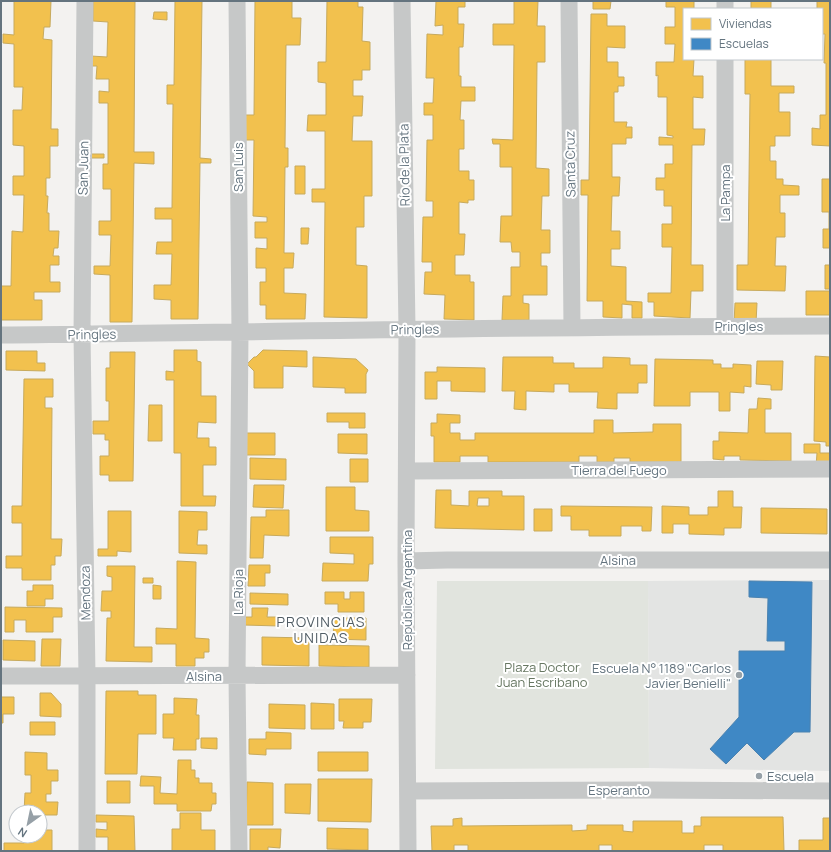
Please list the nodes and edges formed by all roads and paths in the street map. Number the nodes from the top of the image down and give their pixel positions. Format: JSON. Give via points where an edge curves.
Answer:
{"nodes":[{"id":1,"x":85,"y":1,"type":"edge"},
{"id":2,"x":237,"y":1,"type":"edge"},
{"id":3,"x":402,"y":1,"type":"edge"},
{"id":4,"x":569,"y":1,"type":"edge"},
{"id":5,"x":725,"y":60,"type":"edge"},
{"id":6,"x":725,"y":326,"type":"junction"},
{"id":7,"x":830,"y":326,"type":"edge"},
{"id":8,"x":572,"y":328,"type":"junction"},
{"id":9,"x":407,"y":329,"type":"junction"},
{"id":10,"x":240,"y":333,"type":"junction"},
{"id":11,"x":82,"y":334,"type":"junction"},
{"id":12,"x":1,"y":335,"type":"edge"},
{"id":13,"x":830,"y":469,"type":"edge"},
{"id":14,"x":407,"y":471,"type":"junction"},
{"id":15,"x":830,"y":560,"type":"edge"},
{"id":16,"x":406,"y":561,"type":"junction"},
{"id":17,"x":407,"y":675,"type":"junction"},
{"id":18,"x":1,"y":676,"type":"edge"},
{"id":19,"x":87,"y":676,"type":"junction"},
{"id":20,"x":237,"y":676,"type":"junction"},
{"id":21,"x":408,"y":791,"type":"junction"},
{"id":22,"x":830,"y":791,"type":"edge"},
{"id":23,"x":87,"y":851,"type":"edge"},
{"id":24,"x":239,"y":851,"type":"edge"},
{"id":25,"x":408,"y":851,"type":"edge"}],
"edges":[{"from":1,"to":11,"type":"street","name":"San Juan"},
{"from":2,"to":10,"type":"street","name":"San Luis"},
{"from":3,"to":9,"type":"street","name":"Río de la Plata"},
{"from":4,"to":8,"type":"street","name":"Santa Cruz"},
{"from":5,"to":6,"type":"street","name":"La Pampa"},
{"from":6,"to":7,"type":"street","name":"Pringles"},
{"from":6,"to":8,"type":"street","name":"Pringles"},
{"from":8,"to":9,"type":"street","name":"Pringles"},
{"from":9,"to":10,"type":"street","name":"Pringles"},
{"from":9,"to":14,"type":"street","name":"República Argentina"},
{"from":10,"to":11,"type":"street","name":"Pringles"},
{"from":10,"to":20,"type":"street","name":"La Rioja"},
{"from":11,"to":12,"type":"street","name":"Pringles"},
{"from":11,"to":19,"type":"street","name":"Mendoza"},
{"from":13,"to":14,"type":"street","name":"Tierra del Fuego"},
{"from":14,"to":16,"type":"street","name":"República Argentina"},
{"from":15,"to":16,"type":"street","name":"Alsina"},
{"from":16,"to":17,"type":"street","name":"República Argentina"},
{"from":17,"to":20,"type":"street","name":"Alsina"},
{"from":17,"to":21,"type":"street","name":"República Argentina"},
{"from":18,"to":19,"type":"street","name":"Alsina"},
{"from":19,"to":20,"type":"street","name":"Alsina"},
{"from":19,"to":23,"type":"street","name":"Mendoza"},
{"from":20,"to":24,"type":"street","name":"La Rioja"},
{"from":21,"to":22,"type":"street","name":"Esperanto"},
{"from":21,"to":25,"type":"street","name":"República Argentina"}]}
